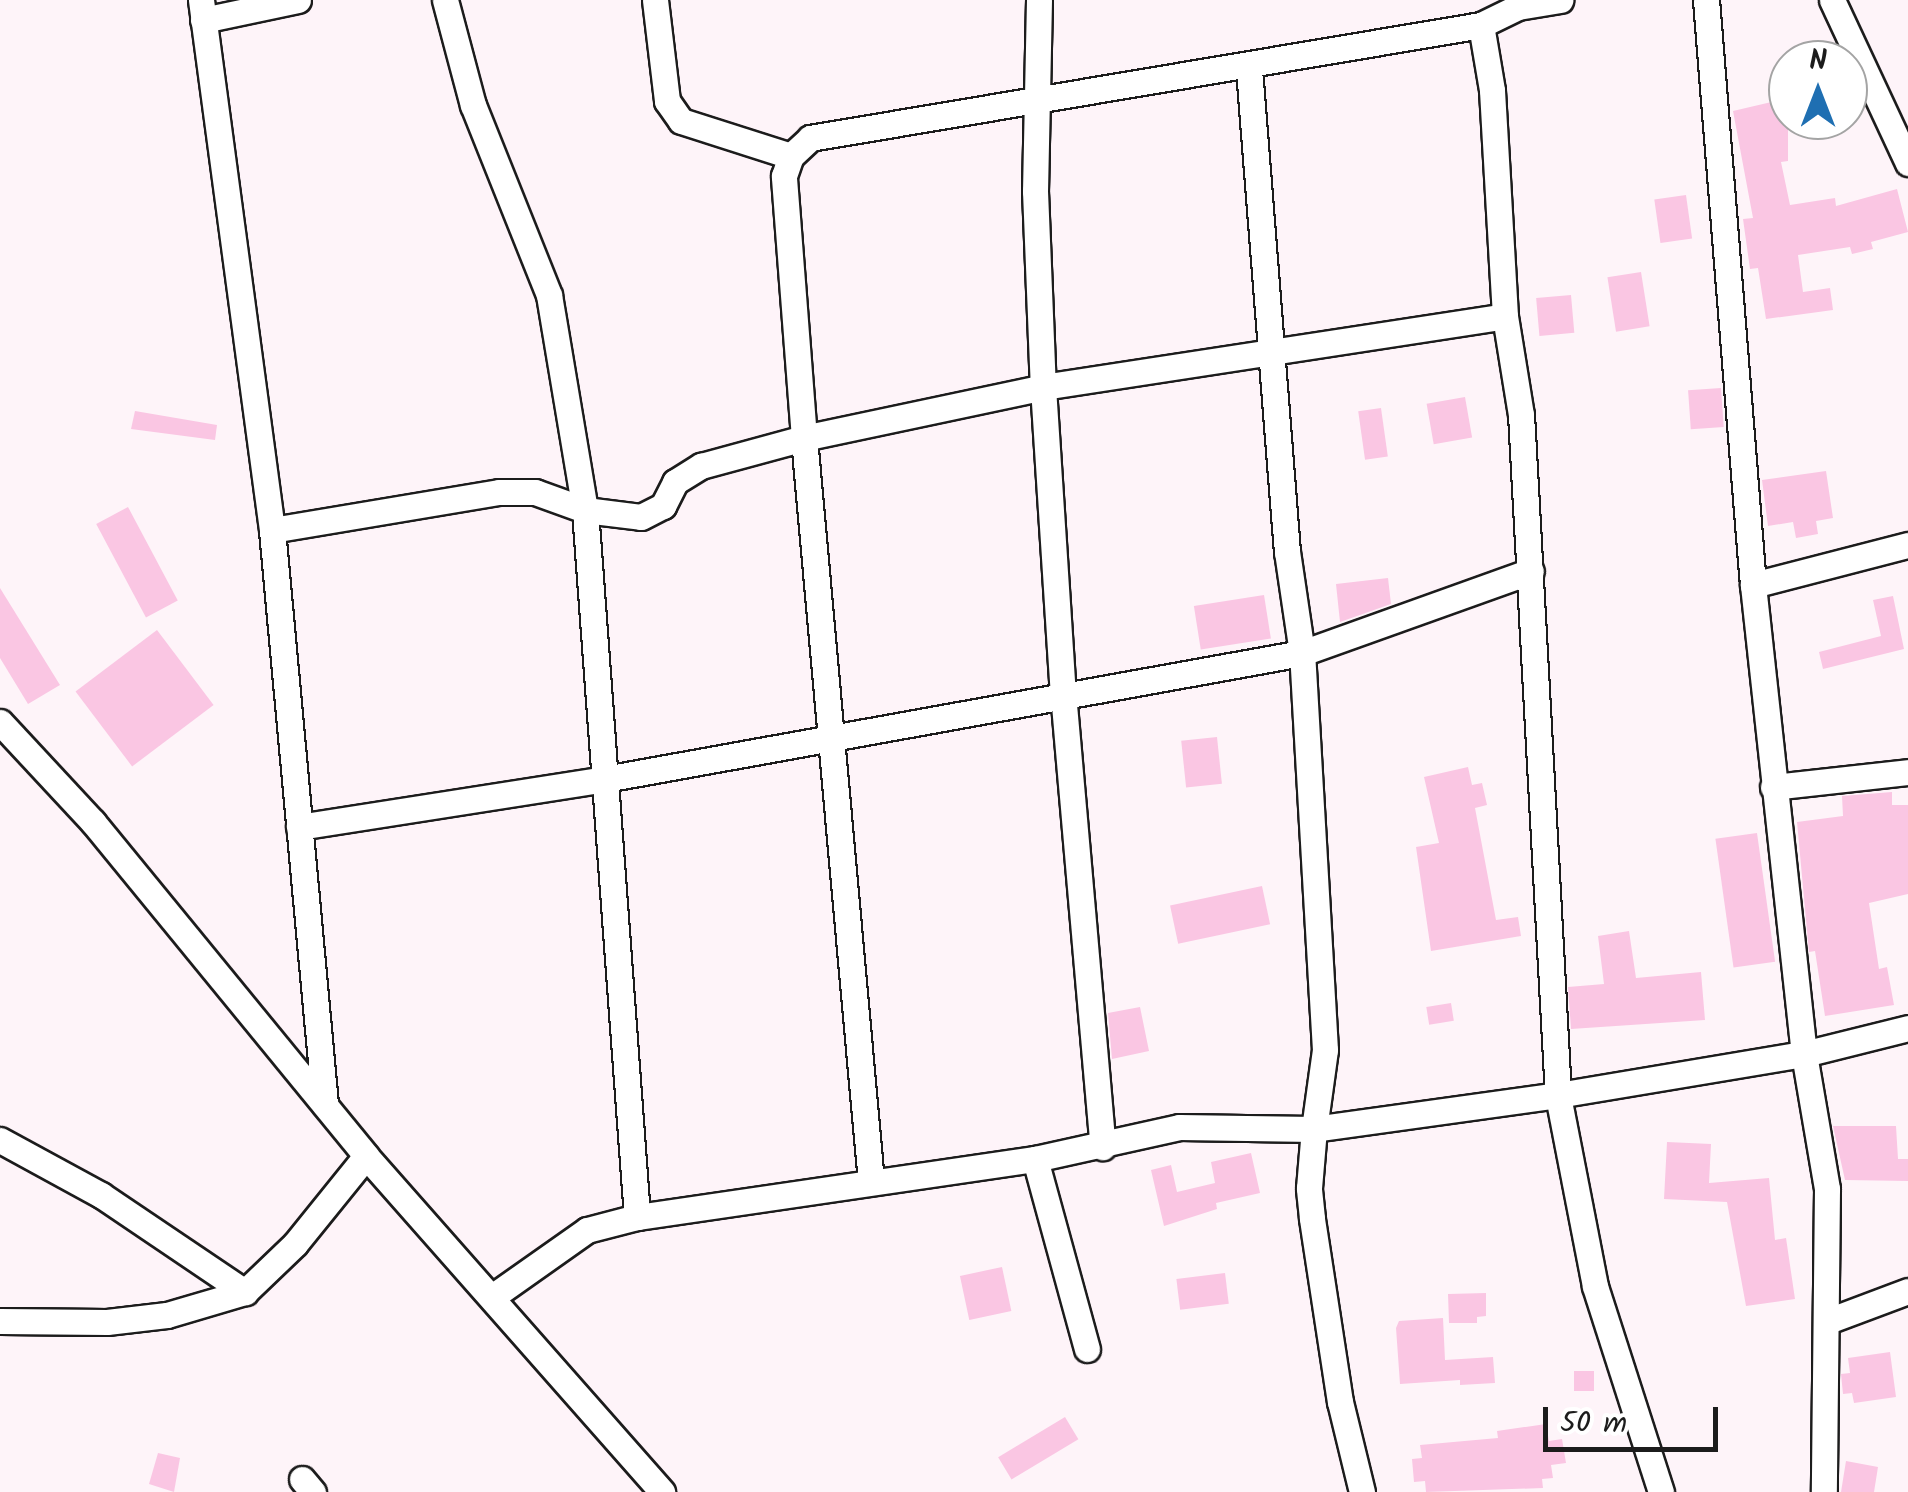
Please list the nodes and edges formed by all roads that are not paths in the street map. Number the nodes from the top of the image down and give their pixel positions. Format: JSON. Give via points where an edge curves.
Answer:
{"nodes":[{"id":1,"x":298,"y":0,"type":"edge"},
{"id":2,"x":445,"y":0,"type":"edge"},
{"id":3,"x":655,"y":0,"type":"edge"},
{"id":4,"x":1040,"y":0,"type":"edge"},
{"id":5,"x":1560,"y":0,"type":"edge"},
{"id":6,"x":1706,"y":0,"type":"edge"},
{"id":7,"x":1832,"y":0,"type":"edge"},
{"id":8,"x":202,"y":10,"type":"edge"},
{"id":9,"x":1481,"y":25,"type":"junction"},
{"id":10,"x":1249,"y":64,"type":"junction"},
{"id":11,"x":1038,"y":101,"type":"junction"},
{"id":12,"x":791,"y":156,"type":"junction"},
{"id":13,"x":1908,"y":163,"type":"edge"},
{"id":14,"x":1506,"y":316,"type":"junction"},
{"id":15,"x":1271,"y":353,"type":"junction"},
{"id":16,"x":1043,"y":387,"type":"junction"},
{"id":17,"x":804,"y":438,"type":"junction"},
{"id":18,"x":585,"y":510,"type":"junction"},
{"id":19,"x":272,"y":530,"type":"junction"},
{"id":20,"x":1908,"y":545,"type":"edge"},
{"id":21,"x":1531,"y":571,"type":"junction"},
{"id":22,"x":1752,"y":585,"type":"junction"},
{"id":23,"x":1302,"y":653,"type":"junction"},
{"id":24,"x":1063,"y":693,"type":"junction"},
{"id":25,"x":0,"y":722,"type":"edge"},
{"id":26,"x":831,"y":737,"type":"junction"},
{"id":27,"x":1908,"y":772,"type":"edge"},
{"id":28,"x":605,"y":779,"type":"junction"},
{"id":29,"x":1774,"y":787,"type":"junction"},
{"id":30,"x":300,"y":827,"type":"junction"},
{"id":31,"x":1908,"y":1028,"type":"edge"},
{"id":32,"x":1804,"y":1054,"type":"junction"},
{"id":33,"x":1558,"y":1095,"type":"junction"},
{"id":34,"x":326,"y":1105,"type":"junction"},
{"id":35,"x":1314,"y":1129,"type":"junction"},
{"id":36,"x":0,"y":1140,"type":"edge"},
{"id":37,"x":1103,"y":1147,"type":"junction"},
{"id":38,"x":366,"y":1156,"type":"junction"},
{"id":39,"x":1035,"y":1159,"type":"junction"},
{"id":40,"x":871,"y":1182,"type":"junction"},
{"id":41,"x":637,"y":1217,"type":"junction"},
{"id":42,"x":1908,"y":1291,"type":"edge"},
{"id":43,"x":245,"y":1292,"type":"junction"},
{"id":44,"x":492,"y":1298,"type":"junction"},
{"id":45,"x":0,"y":1320,"type":"edge"},
{"id":46,"x":1828,"y":1321,"type":"junction"},
{"id":47,"x":1087,"y":1349,"type":"dead end"},
{"id":48,"x":662,"y":1492,"type":"edge"},
{"id":49,"x":1362,"y":1492,"type":"edge"},
{"id":50,"x":1662,"y":1492,"type":"edge"},
{"id":51,"x":1824,"y":1492,"type":"edge"}],
"edges":[{"from":1,"to":8,"type":"street"},
{"from":2,"to":18,"type":"street","via":[[472,105],[549,295]]},
{"from":3,"to":12,"type":"street","via":[[667,101],[682,121]]},
{"from":4,"to":11,"type":"street"},
{"from":5,"to":9,"type":"street","via":[[1518,7]]},
{"from":6,"to":22,"type":"street"},
{"from":7,"to":13,"type":"street"},
{"from":8,"to":19,"type":"street"},
{"from":9,"to":10,"type":"street"},
{"from":9,"to":14,"type":"street","via":[[1492,90]]},
{"from":10,"to":11,"type":"street"},
{"from":10,"to":15,"type":"street"},
{"from":11,"to":12,"type":"street","via":[[810,138]]},
{"from":11,"to":16,"type":"street"},
{"from":12,"to":17,"type":"street","via":[[784,176]]},
{"from":14,"to":15,"type":"street"},
{"from":14,"to":21,"type":"street","via":[[1521,415]]},
{"from":15,"to":16,"type":"street"},
{"from":15,"to":23,"type":"street"},
{"from":16,"to":17,"type":"street"},
{"from":16,"to":24,"type":"street"},
{"from":17,"to":18,"type":"street","via":[[701,466],[675,482],[663,506],[641,517]]},
{"from":17,"to":26,"type":"street"},
{"from":18,"to":19,"type":"street","via":[[534,492],[498,492]]},
{"from":18,"to":28,"type":"street"},
{"from":19,"to":30,"type":"street"},
{"from":20,"to":22,"type":"street"},
{"from":21,"to":23,"type":"street"},
{"from":21,"to":33,"type":"street"},
{"from":22,"to":29,"type":"street"},
{"from":23,"to":24,"type":"street"},
{"from":23,"to":35,"type":"street","via":[[1325,1050]]},
{"from":24,"to":26,"type":"street"},
{"from":24,"to":37,"type":"street"},
{"from":25,"to":34,"type":"street","via":[[157,896]]},
{"from":26,"to":28,"type":"street"},
{"from":26,"to":40,"type":"street"},
{"from":27,"to":29,"type":"street"},
{"from":28,"to":30,"type":"street"},
{"from":28,"to":41,"type":"street"},
{"from":29,"to":32,"type":"street"},
{"from":30,"to":34,"type":"street"},
{"from":31,"to":32,"type":"street"},
{"from":32,"to":33,"type":"street"},
{"from":32,"to":46,"type":"street","via":[[1827,1189]]},
{"from":33,"to":35,"type":"street"},
{"from":33,"to":50,"type":"street","via":[[1595,1286]]},
{"from":34,"to":38,"type":"street"},
{"from":35,"to":37,"type":"street","via":[[1204,1125]]},
{"from":35,"to":49,"type":"street","via":[[1312,1218],[1340,1402]]},
{"from":36,"to":43,"type":"street","via":[[101,1195]]},
{"from":37,"to":39,"type":"street"},
{"from":38,"to":43,"type":"street","via":[[295,1244]]},
{"from":38,"to":44,"type":"street"},
{"from":39,"to":40,"type":"street"},
{"from":39,"to":47,"type":"street"},
{"from":40,"to":41,"type":"street"},
{"from":41,"to":44,"type":"street","via":[[587,1230]]},
{"from":42,"to":46,"type":"street"},
{"from":43,"to":45,"type":"street","via":[[107,1322]]},
{"from":44,"to":48,"type":"street"},
{"from":46,"to":51,"type":"street"}]}
